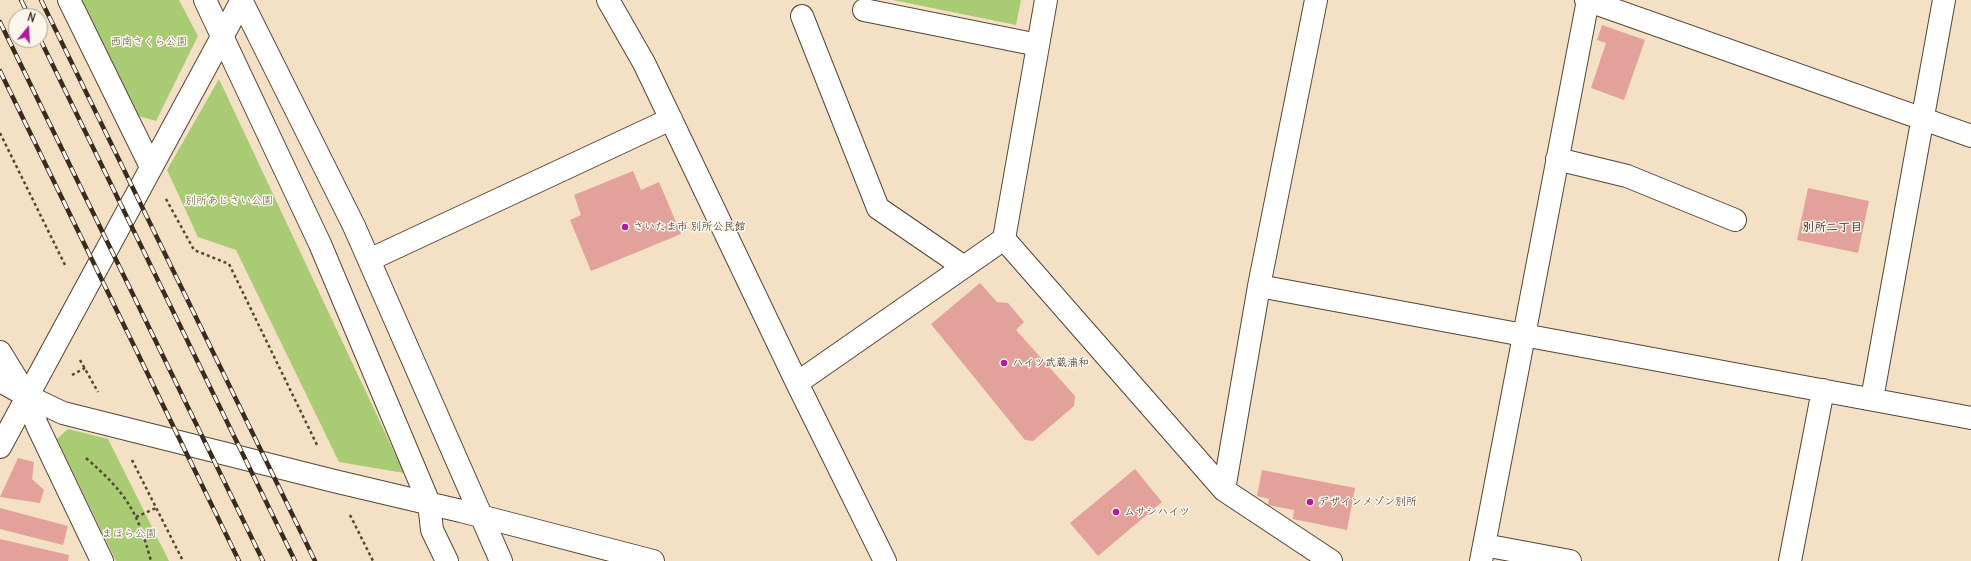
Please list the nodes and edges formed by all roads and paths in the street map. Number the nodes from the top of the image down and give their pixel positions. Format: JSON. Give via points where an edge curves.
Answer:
{"nodes":[{"id":1,"x":69,"y":0,"type":"edge"},
{"id":2,"x":205,"y":0,"type":"edge"},
{"id":3,"x":241,"y":0,"type":"edge"},
{"id":4,"x":608,"y":0,"type":"edge"},
{"id":5,"x":1046,"y":0,"type":"edge"},
{"id":6,"x":1316,"y":0,"type":"edge"},
{"id":7,"x":1588,"y":0,"type":"edge"},
{"id":8,"x":1944,"y":0,"type":"edge"},
{"id":9,"x":864,"y":10,"type":"dead end"},
{"id":10,"x":802,"y":16,"type":"dead end"},
{"id":11,"x":222,"y":38,"type":"junction"},
{"id":12,"x":1038,"y":45,"type":"junction"},
{"id":13,"x":671,"y":119,"type":"junction"},
{"id":14,"x":1922,"y":119,"type":"junction"},
{"id":15,"x":0,"y":133,"type":"edge"},
{"id":16,"x":1971,"y":136,"type":"edge"},
{"id":17,"x":1558,"y":159,"type":"junction"},
{"id":18,"x":151,"y":167,"type":"junction"},
{"id":19,"x":1734,"y":220,"type":"dead end"},
{"id":20,"x":1004,"y":239,"type":"junction"},
{"id":21,"x":369,"y":260,"type":"junction"},
{"id":22,"x":964,"y":267,"type":"junction"},
{"id":23,"x":1259,"y":286,"type":"junction"},
{"id":24,"x":82,"y":299,"type":"junction"},
{"id":25,"x":64,"y":330,"type":"junction"},
{"id":26,"x":1524,"y":335,"type":"junction"},
{"id":27,"x":0,"y":352,"type":"edge"},
{"id":28,"x":0,"y":380,"type":"edge"},
{"id":29,"x":797,"y":383,"type":"junction"},
{"id":30,"x":1823,"y":390,"type":"junction"},
{"id":31,"x":27,"y":396,"type":"junction"},
{"id":32,"x":101,"y":399,"type":"dead end"},
{"id":33,"x":1872,"y":399,"type":"junction"},
{"id":34,"x":1971,"y":418,"type":"edge"},
{"id":35,"x":116,"y":427,"type":"junction"},
{"id":36,"x":0,"y":447,"type":"edge"},
{"id":37,"x":82,"y":455,"type":"dead end"},
{"id":38,"x":334,"y":481,"type":"junction"},
{"id":39,"x":1224,"y":490,"type":"junction"},
{"id":40,"x":429,"y":504,"type":"junction"},
{"id":41,"x":156,"y":508,"type":"junction"},
{"id":42,"x":480,"y":516,"type":"junction"},
{"id":43,"x":136,"y":517,"type":"junction"},
{"id":44,"x":1483,"y":553,"type":"edge"},
{"id":45,"x":102,"y":561,"type":"edge"},
{"id":46,"x":151,"y":561,"type":"edge"},
{"id":47,"x":183,"y":561,"type":"edge"},
{"id":48,"x":373,"y":561,"type":"edge"},
{"id":49,"x":447,"y":561,"type":"edge"},
{"id":50,"x":501,"y":561,"type":"edge"},
{"id":51,"x":653,"y":561,"type":"edge"},
{"id":52,"x":885,"y":561,"type":"edge"},
{"id":53,"x":1331,"y":561,"type":"edge"},
{"id":54,"x":1570,"y":561,"type":"edge"},
{"id":55,"x":1790,"y":561,"type":"edge"}],
"edges":[{"from":1,"to":18,"type":"street"},
{"from":2,"to":11,"type":"street"},
{"from":3,"to":11,"type":"street"},
{"from":3,"to":21,"type":"street"},
{"from":4,"to":13,"type":"street","via":[[644,63]]},
{"from":5,"to":12,"type":"street"},
{"from":6,"to":23,"type":"street"},
{"from":7,"to":14,"type":"street"},
{"from":7,"to":17,"type":"street"},
{"from":8,"to":14,"type":"street"},
{"from":9,"to":12,"type":"street"},
{"from":10,"to":22,"type":"street","via":[[878,208]]},
{"from":11,"to":18,"type":"street"},
{"from":11,"to":40,"type":"street","via":[[320,244]]},
{"from":12,"to":20,"type":"street"},
{"from":13,"to":21,"type":"street"},
{"from":13,"to":29,"type":"street"},
{"from":14,"to":16,"type":"street"},
{"from":14,"to":33,"type":"street"},
{"from":15,"to":24,"type":"path"},
{"from":17,"to":19,"type":"street","via":[[1627,176]]},
{"from":17,"to":26,"type":"street"},
{"from":18,"to":24,"type":"street"},
{"from":18,"to":38,"type":"path","via":[[166,201],[194,250],[229,264]]},
{"from":20,"to":22,"type":"street"},
{"from":20,"to":39,"type":"street"},
{"from":21,"to":42,"type":"street"},
{"from":22,"to":29,"type":"street"},
{"from":23,"to":26,"type":"street"},
{"from":23,"to":39,"type":"street"},
{"from":24,"to":25,"type":"street"},
{"from":25,"to":31,"type":"street"},
{"from":25,"to":32,"type":"path"},
{"from":26,"to":30,"type":"street"},
{"from":26,"to":44,"type":"street"},
{"from":27,"to":31,"type":"street"},
{"from":28,"to":31,"type":"street"},
{"from":29,"to":52,"type":"street"},
{"from":30,"to":33,"type":"street"},
{"from":30,"to":55,"type":"street"},
{"from":31,"to":35,"type":"street","via":[[63,413]]},
{"from":31,"to":36,"type":"street"},
{"from":31,"to":45,"type":"street","via":[[37,425]]},
{"from":33,"to":34,"type":"street"},
{"from":35,"to":38,"type":"street"},
{"from":35,"to":41,"type":"path"},
{"from":37,"to":43,"type":"path","via":[[110,479],[128,501]]},
{"from":38,"to":40,"type":"street"},
{"from":38,"to":48,"type":"path"},
{"from":39,"to":53,"type":"street"},
{"from":40,"to":42,"type":"street"},
{"from":40,"to":49,"type":"street","via":[[432,530]]},
{"from":41,"to":43,"type":"path"},
{"from":41,"to":47,"type":"path"},
{"from":42,"to":50,"type":"street"},
{"from":42,"to":51,"type":"street"},
{"from":43,"to":46,"type":"path"},
{"from":44,"to":54,"type":"street"}]}
